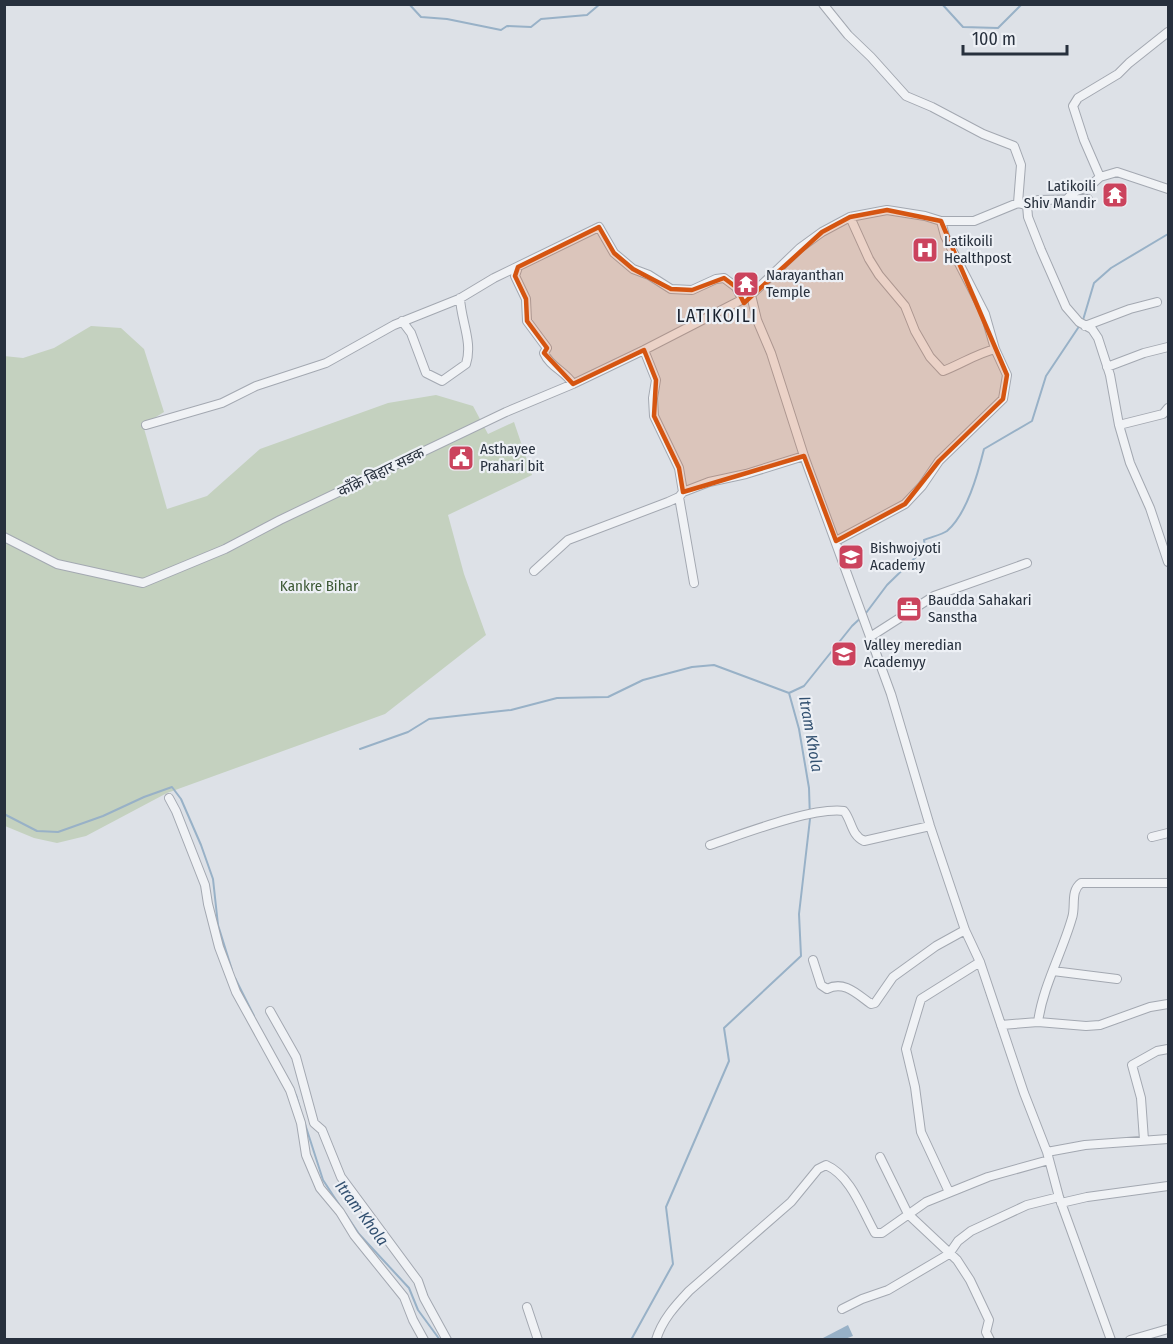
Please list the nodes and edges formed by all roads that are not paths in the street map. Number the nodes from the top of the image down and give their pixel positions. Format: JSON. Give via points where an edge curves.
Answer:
{"nodes":[{"id":1,"x":823,"y":4,"type":"edge"},
{"id":2,"x":1168,"y":32,"type":"edge"},
{"id":3,"x":1100,"y":177,"type":"junction"},
{"id":4,"x":1168,"y":189,"type":"edge"},
{"id":5,"x":1088,"y":199,"type":"dead end"},
{"id":6,"x":1066,"y":200,"type":"junction"},
{"id":7,"x":1022,"y":204,"type":"junction"},
{"id":8,"x":850,"y":217,"type":"junction"},
{"id":9,"x":941,"y":221,"type":"junction"},
{"id":10,"x":518,"y":267,"type":"junction"},
{"id":11,"x":751,"y":295,"type":"junction"},
{"id":12,"x":460,"y":298,"type":"junction"},
{"id":13,"x":742,"y":299,"type":"junction"},
{"id":14,"x":1157,"y":302,"type":"dead end"},
{"id":15,"x":402,"y":321,"type":"junction"},
{"id":16,"x":1082,"y":324,"type":"junction"},
{"id":17,"x":1168,"y":347,"type":"edge"},
{"id":18,"x":644,"y":350,"type":"junction"},
{"id":19,"x":995,"y":350,"type":"junction"},
{"id":20,"x":1107,"y":367,"type":"junction"},
{"id":21,"x":573,"y":384,"type":"junction"},
{"id":22,"x":1168,"y":408,"type":"edge"},
{"id":23,"x":146,"y":425,"type":"dead end"},
{"id":24,"x":1119,"y":425,"type":"junction"},
{"id":25,"x":804,"y":456,"type":"junction"},
{"id":26,"x":681,"y":494,"type":"junction"},
{"id":27,"x":4,"y":537,"type":"edge"},
{"id":28,"x":836,"y":541,"type":"junction"},
{"id":29,"x":1168,"y":557,"type":"edge"},
{"id":30,"x":1027,"y":563,"type":"dead end"},
{"id":31,"x":534,"y":571,"type":"dead end"},
{"id":32,"x":694,"y":583,"type":"dead end"},
{"id":33,"x":870,"y":637,"type":"junction"},
{"id":34,"x":169,"y":798,"type":"dead end"},
{"id":35,"x":930,"y":826,"type":"junction"},
{"id":36,"x":1168,"y":833,"type":"edge"},
{"id":37,"x":1152,"y":837,"type":"dead end"},
{"id":38,"x":710,"y":845,"type":"dead end"},
{"id":39,"x":1168,"y":883,"type":"edge"},
{"id":40,"x":965,"y":930,"type":"junction"},
{"id":41,"x":813,"y":960,"type":"dead end"},
{"id":42,"x":980,"y":962,"type":"junction"},
{"id":43,"x":1053,"y":971,"type":"junction"},
{"id":44,"x":1117,"y":979,"type":"dead end"},
{"id":45,"x":1168,"y":1004,"type":"edge"},
{"id":46,"x":270,"y":1011,"type":"dead end"},
{"id":47,"x":1038,"y":1022,"type":"junction"},
{"id":48,"x":1001,"y":1025,"type":"junction"},
{"id":49,"x":1168,"y":1049,"type":"edge"},
{"id":50,"x":1168,"y":1139,"type":"edge"},
{"id":51,"x":1144,"y":1140,"type":"junction"},
{"id":52,"x":1048,"y":1156,"type":"junction"},
{"id":53,"x":880,"y":1157,"type":"dead end"},
{"id":54,"x":1168,"y":1186,"type":"edge"},
{"id":55,"x":949,"y":1192,"type":"junction"},
{"id":56,"x":1060,"y":1200,"type":"junction"},
{"id":57,"x":908,"y":1214,"type":"junction"},
{"id":58,"x":949,"y":1254,"type":"junction"},
{"id":59,"x":527,"y":1306,"type":"dead end"},
{"id":60,"x":842,"y":1309,"type":"dead end"},
{"id":61,"x":1168,"y":1329,"type":"edge"},
{"id":62,"x":424,"y":1340,"type":"edge"},
{"id":63,"x":447,"y":1340,"type":"edge"},
{"id":64,"x":538,"y":1340,"type":"edge"},
{"id":65,"x":656,"y":1340,"type":"edge"},
{"id":66,"x":990,"y":1340,"type":"edge"},
{"id":67,"x":1111,"y":1340,"type":"edge"},
{"id":68,"x":1130,"y":1340,"type":"edge"}],
"edges":[{"from":1,"to":7,"type":"street","via":[[906,96],[1014,146],[1022,165]]},
{"from":2,"to":3,"type":"street","via":[[1118,74],[1078,98],[1073,106]]},
{"from":3,"to":4,"type":"street","via":[[1117,172]]},
{"from":3,"to":6,"type":"street"},
{"from":5,"to":6,"type":"street","name":"काँक्रे बिहार सडक"},
{"from":6,"to":7,"type":"street","name":"काँक्रे बिहार सडक"},
{"from":7,"to":9,"type":"street","name":"काँक्रे बिहार सडक","via":[[974,221]]},
{"from":7,"to":16,"type":"street","via":[[1066,307]]},
{"from":8,"to":9,"type":"street","name":"काँक्रे बिहार सडक","via":[[887,210]]},
{"from":8,"to":11,"type":"street","name":"काँक्रे बिहार सडक","via":[[800,248]]},
{"from":8,"to":19,"type":"street","via":[[869,259],[905,306],[930,357],[943,370],[963,364],[978,353]]},
{"from":9,"to":19,"type":"street","via":[[985,314]]},
{"from":10,"to":12,"type":"street"},
{"from":10,"to":13,"type":"street","via":[[599,227],[614,253],[633,269],[671,289],[692,290],[724,278],[736,287]]},
{"from":10,"to":21,"type":"street","via":[[515,276],[526,299],[527,321],[547,348],[546,358]]},
{"from":11,"to":13,"type":"street","name":"काँक्रे बिहार सडक"},
{"from":11,"to":25,"type":"street"},
{"from":12,"to":15,"type":"street"},
{"from":12,"to":15,"type":"street","via":[[469,351],[466,364],[442,381],[426,373],[411,333]]},
{"from":13,"to":18,"type":"street","name":"काँक्रे बिहार सडक"},
{"from":14,"to":16,"type":"street"},
{"from":15,"to":23,"type":"street","via":[[326,363],[256,386],[222,402]]},
{"from":16,"to":20,"type":"street","via":[[1095,332]]},
{"from":17,"to":20,"type":"street"},
{"from":18,"to":21,"type":"street","name":"काँक्रे बिहार सडक"},
{"from":18,"to":26,"type":"street","via":[[656,380],[654,416],[679,468]]},
{"from":19,"to":28,"type":"street","via":[[1007,375],[1003,399],[939,461],[905,504]]},
{"from":20,"to":24,"type":"street"},
{"from":21,"to":27,"type":"street","name":"काँक्रे बिहार सडक","via":[[506,412],[225,549],[143,583],[57,564]]},
{"from":22,"to":24,"type":"street","via":[[1163,414]]},
{"from":24,"to":29,"type":"street"},
{"from":25,"to":26,"type":"street","via":[[709,482]]},
{"from":25,"to":28,"type":"street"},
{"from":26,"to":31,"type":"street","via":[[568,540]]},
{"from":26,"to":32,"type":"street"},
{"from":28,"to":33,"type":"street"},
{"from":30,"to":33,"type":"street","via":[[934,596]]},
{"from":33,"to":35,"type":"street"},
{"from":34,"to":62,"type":"street","via":[[205,885],[219,947],[236,992],[290,1089],[306,1155],[320,1188],[404,1297]]},
{"from":35,"to":38,"type":"street","via":[[864,841],[855,835],[844,811],[810,815]]},
{"from":35,"to":40,"type":"street"},
{"from":36,"to":37,"type":"street"},
{"from":39,"to":43,"type":"street","via":[[1081,883],[1074,892],[1074,913]]},
{"from":40,"to":41,"type":"street","via":[[893,978],[871,1004],[846,986],[827,989],[820,985]]},
{"from":40,"to":42,"type":"street"},
{"from":42,"to":48,"type":"street"},
{"from":42,"to":55,"type":"street","via":[[921,999],[906,1048],[921,1132]]},
{"from":43,"to":44,"type":"street"},
{"from":43,"to":47,"type":"street"},
{"from":45,"to":47,"type":"street","via":[[1150,1006],[1100,1025]]},
{"from":46,"to":63,"type":"street","via":[[296,1057],[314,1123],[322,1130],[336,1169],[418,1281]]},
{"from":47,"to":48,"type":"street"},
{"from":48,"to":52,"type":"street"},
{"from":49,"to":51,"type":"street","via":[[1132,1065],[1139,1086]]},
{"from":50,"to":51,"type":"street"},
{"from":51,"to":52,"type":"street","via":[[1085,1145]]},
{"from":52,"to":55,"type":"street"},
{"from":52,"to":56,"type":"street"},
{"from":53,"to":57,"type":"street"},
{"from":54,"to":56,"type":"street"},
{"from":55,"to":57,"type":"street"},
{"from":56,"to":58,"type":"street","via":[[1027,1205],[971,1231]]},
{"from":56,"to":67,"type":"street"},
{"from":57,"to":58,"type":"street"},
{"from":57,"to":65,"type":"street","via":[[882,1233],[875,1233],[847,1182],[832,1168],[819,1169],[791,1202],[681,1299]]},
{"from":58,"to":60,"type":"street","via":[[888,1290]]},
{"from":58,"to":66,"type":"street","via":[[957,1260],[980,1300],[989,1320],[986,1332]]},
{"from":59,"to":64,"type":"street"},
{"from":61,"to":68,"type":"street"}]}
